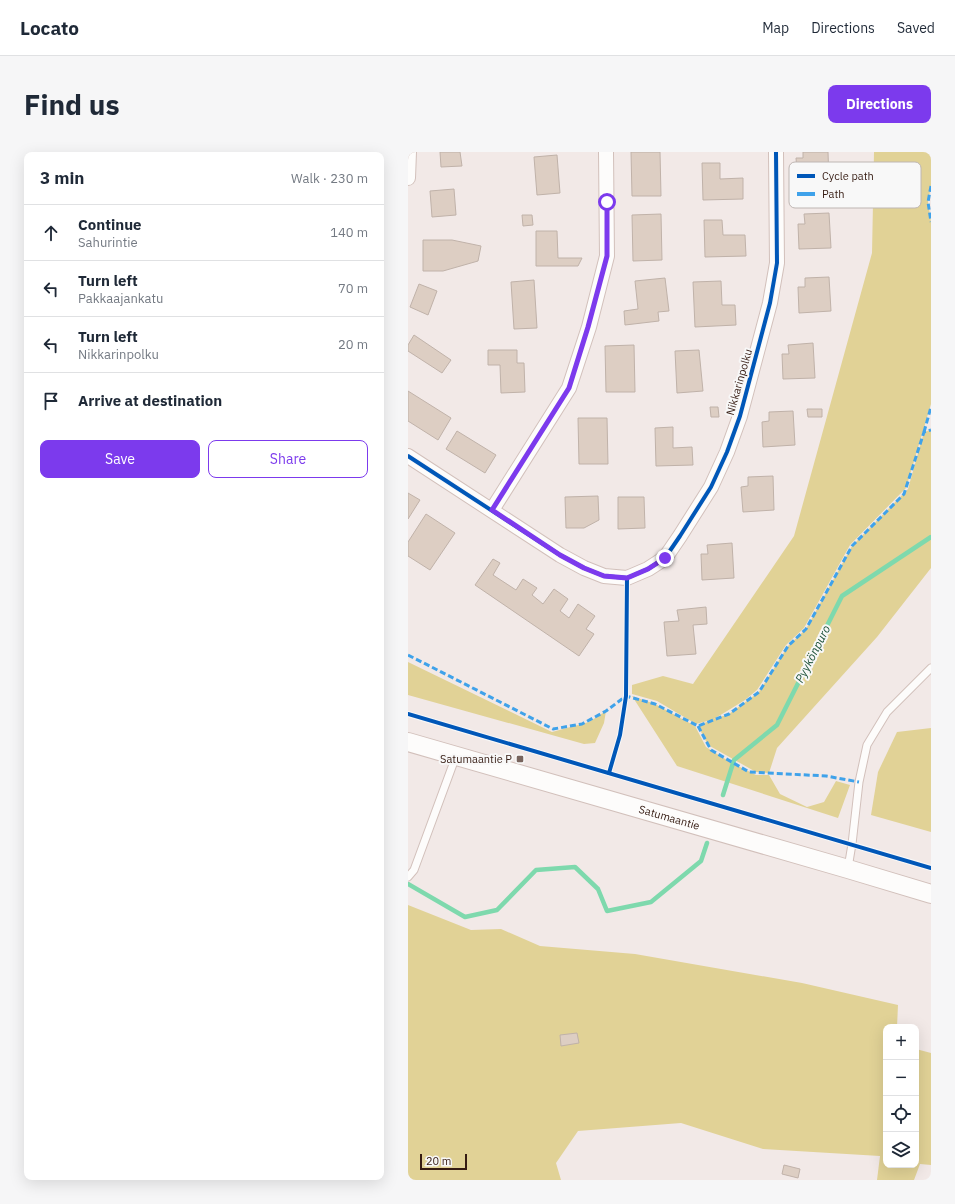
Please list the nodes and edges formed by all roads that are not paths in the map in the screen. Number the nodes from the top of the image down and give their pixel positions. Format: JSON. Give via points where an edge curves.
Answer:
{"nodes":[{"id":1,"x":409,"y":152,"type":"edge"},
{"id":2,"x":606,"y":152,"type":"edge"},
{"id":3,"x":776,"y":152,"type":"edge"},
{"id":4,"x":408,"y":178,"type":"edge"},
{"id":5,"x":408,"y":456,"type":"edge"},
{"id":6,"x":492,"y":510,"type":"junction"},
{"id":7,"x":931,"y":668,"type":"edge"},
{"id":8,"x":408,"y":742,"type":"edge"},
{"id":9,"x":456,"y":756,"type":"junction"},
{"id":10,"x":848,"y":869,"type":"junction"},
{"id":11,"x":408,"y":878,"type":"edge"},
{"id":12,"x":931,"y":894,"type":"edge"}],
"edges":[{"from":1,"to":4,"type":"street"},
{"from":2,"to":6,"type":"street","via":[[607,256],[578,361],[569,388]]},
{"from":3,"to":6,"type":"street","name":"Nikkarinpolku","via":[[777,263],[770,303],[740,416],[711,487],[665,558],[627,578],[604,576],[560,555]]},
{"from":5,"to":6,"type":"street"},
{"from":7,"to":10,"type":"lane","via":[[887,712],[868,745],[859,782]]},
{"from":8,"to":9,"type":"street","name":"Satumaantie"},
{"from":9,"to":10,"type":"street","name":"Satumaantie"},
{"from":9,"to":11,"type":"lane","via":[[417,863]]},
{"from":10,"to":12,"type":"street","name":"Satumaantie"}]}
